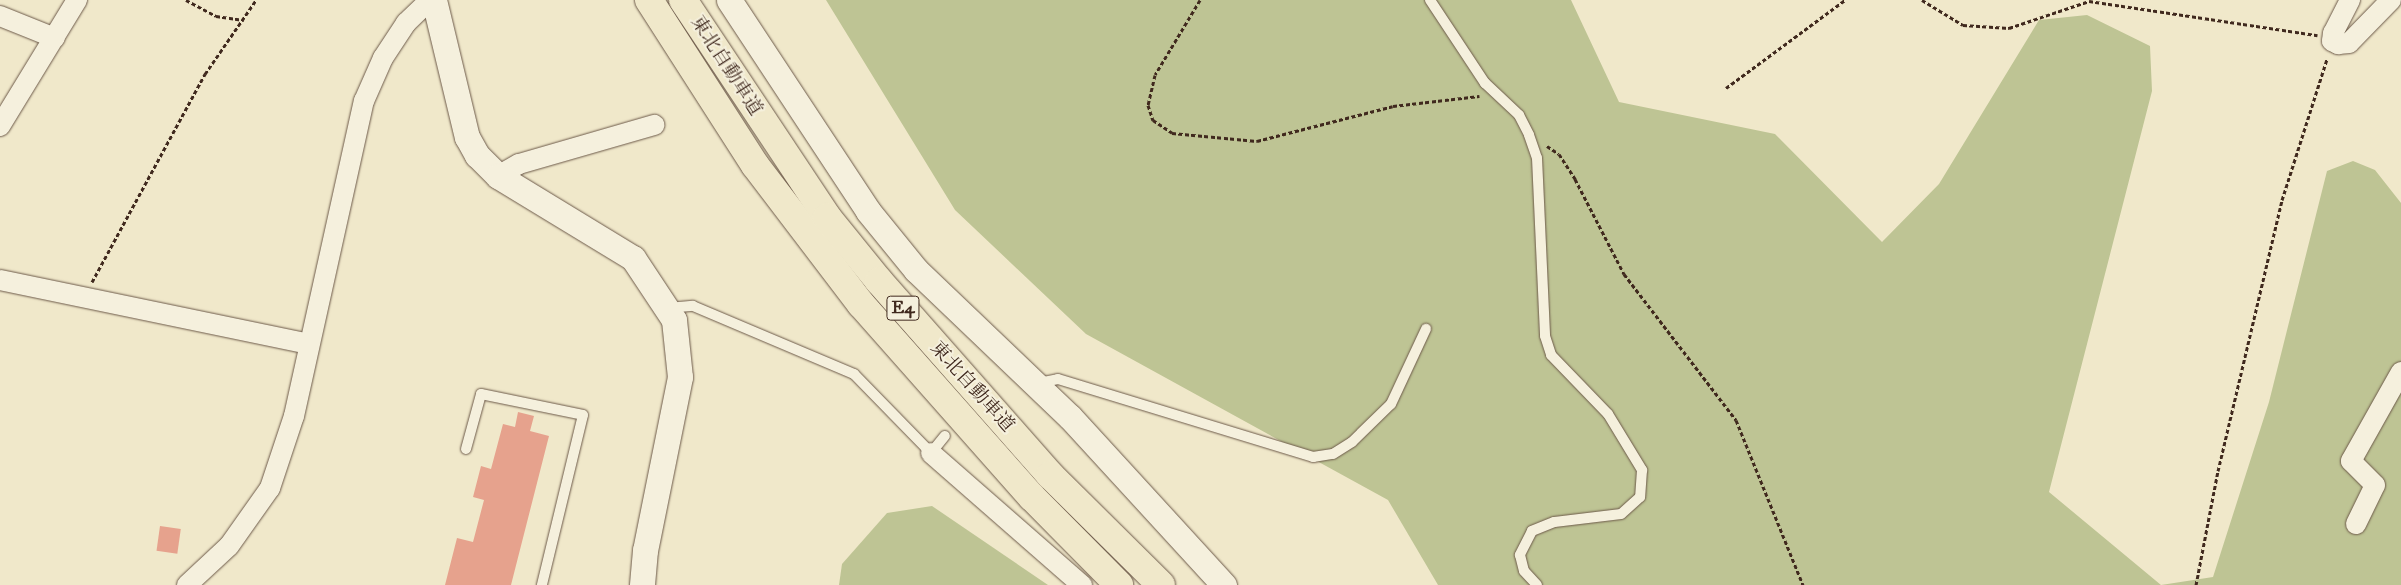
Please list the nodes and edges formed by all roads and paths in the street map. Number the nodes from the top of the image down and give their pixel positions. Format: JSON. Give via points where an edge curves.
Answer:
{"nodes":[{"id":1,"x":77,"y":0,"type":"edge"},
{"id":2,"x":186,"y":0,"type":"edge"},
{"id":3,"x":256,"y":0,"type":"edge"},
{"id":4,"x":430,"y":0,"type":"edge"},
{"id":5,"x":434,"y":0,"type":"edge"},
{"id":6,"x":650,"y":0,"type":"edge"},
{"id":7,"x":683,"y":0,"type":"edge"},
{"id":8,"x":729,"y":0,"type":"edge"},
{"id":9,"x":1200,"y":0,"type":"edge"},
{"id":10,"x":1430,"y":0,"type":"edge"},
{"id":11,"x":1845,"y":0,"type":"edge"},
{"id":12,"x":1922,"y":0,"type":"edge"},
{"id":13,"x":2350,"y":0,"type":"edge"},
{"id":14,"x":2390,"y":0,"type":"edge"},
{"id":15,"x":0,"y":16,"type":"edge"},
{"id":16,"x":244,"y":20,"type":"junction"},
{"id":17,"x":55,"y":38,"type":"junction"},
{"id":18,"x":2332,"y":39,"type":"junction"},
{"id":19,"x":1726,"y":88,"type":"dead end"},
{"id":20,"x":1497,"y":94,"type":"junction"},
{"id":21,"x":654,"y":125,"type":"dead end"},
{"id":22,"x":0,"y":126,"type":"edge"},
{"id":23,"x":1529,"y":135,"type":"junction"},
{"id":24,"x":498,"y":176,"type":"junction"},
{"id":25,"x":0,"y":280,"type":"edge"},
{"id":26,"x":84,"y":297,"type":"junction"},
{"id":27,"x":668,"y":308,"type":"junction"},
{"id":28,"x":1426,"y":330,"type":"dead end"},
{"id":29,"x":308,"y":344,"type":"junction"},
{"id":30,"x":2401,"y":372,"type":"edge"},
{"id":31,"x":1022,"y":377,"type":"junction"},
{"id":32,"x":946,"y":436,"type":"dead end"},
{"id":33,"x":466,"y":449,"type":"dead end"},
{"id":34,"x":931,"y":453,"type":"junction"},
{"id":35,"x":2356,"y":524,"type":"dead end"},
{"id":36,"x":187,"y":585,"type":"edge"},
{"id":37,"x":542,"y":585,"type":"edge"},
{"id":38,"x":642,"y":585,"type":"edge"},
{"id":39,"x":1082,"y":585,"type":"edge"},
{"id":40,"x":1119,"y":585,"type":"edge"},
{"id":41,"x":1161,"y":585,"type":"edge"},
{"id":42,"x":1224,"y":585,"type":"edge"},
{"id":43,"x":1537,"y":585,"type":"edge"},
{"id":44,"x":1803,"y":585,"type":"edge"},
{"id":45,"x":2196,"y":585,"type":"edge"}],
"edges":[{"from":1,"to":17,"type":"street"},
{"from":2,"to":16,"type":"path","via":[[216,16]]},
{"from":3,"to":16,"type":"path"},
{"from":4,"to":29,"type":"street","via":[[402,30],[364,101]]},
{"from":5,"to":24,"type":"street","via":[[467,137]]},
{"from":6,"to":40,"type":"highway","name":"東北自動車道","number":"E4","via":[[755,165],[861,304],[1012,475]]},
{"from":7,"to":41,"type":"highway","name":"東北自動車道","number":"E4","via":[[796,172],[874,274],[1050,475]]},
{"from":8,"to":31,"type":"street","via":[[868,210],[916,270]]},
{"from":9,"to":20,"type":"path","via":[[1155,75],[1148,105],[1153,120],[1172,133],[1257,141],[1393,106]]},
{"from":10,"to":20,"type":"lane"},
{"from":11,"to":19,"type":"path"},
{"from":12,"to":18,"type":"path","via":[[1963,25],[2009,28],[2089,1]]},
{"from":13,"to":18,"type":"street"},
{"from":14,"to":18,"type":"street","via":[[2349,43]]},
{"from":15,"to":17,"type":"street"},
{"from":16,"to":26,"type":"path","via":[[205,74]]},
{"from":17,"to":22,"type":"street"},
{"from":18,"to":45,"type":"path","via":[[2282,200],[2218,471]]},
{"from":20,"to":23,"type":"lane","via":[[1519,115]]},
{"from":21,"to":24,"type":"street","via":[[519,164]]},
{"from":23,"to":43,"type":"lane","via":[[1537,158],[1545,336],[1551,356],[1608,414],[1634,451],[1644,483],[1640,497],[1621,514],[1554,522],[1532,531],[1520,555],[1524,571]]},
{"from":23,"to":44,"type":"path","via":[[1559,154],[1624,274],[1736,420]]},
{"from":24,"to":27,"type":"street","via":[[633,258]]},
{"from":25,"to":26,"type":"street"},
{"from":26,"to":29,"type":"street"},
{"from":27,"to":34,"type":"lane","via":[[693,306],[854,374]]},
{"from":27,"to":38,"type":"street","via":[[679,345],[680,377],[645,550]]},
{"from":28,"to":31,"type":"lane","via":[[1390,404],[1352,442],[1333,454],[1313,457],[1058,379]]},
{"from":29,"to":36,"type":"street","via":[[294,416],[270,488],[229,546]]},
{"from":30,"to":35,"type":"street","via":[[2351,461],[2375,486]]},
{"from":31,"to":42,"type":"street"},
{"from":32,"to":34,"type":"lane"},
{"from":33,"to":37,"type":"lane","via":[[481,394],[583,415]]},
{"from":34,"to":39,"type":"street"}]}
